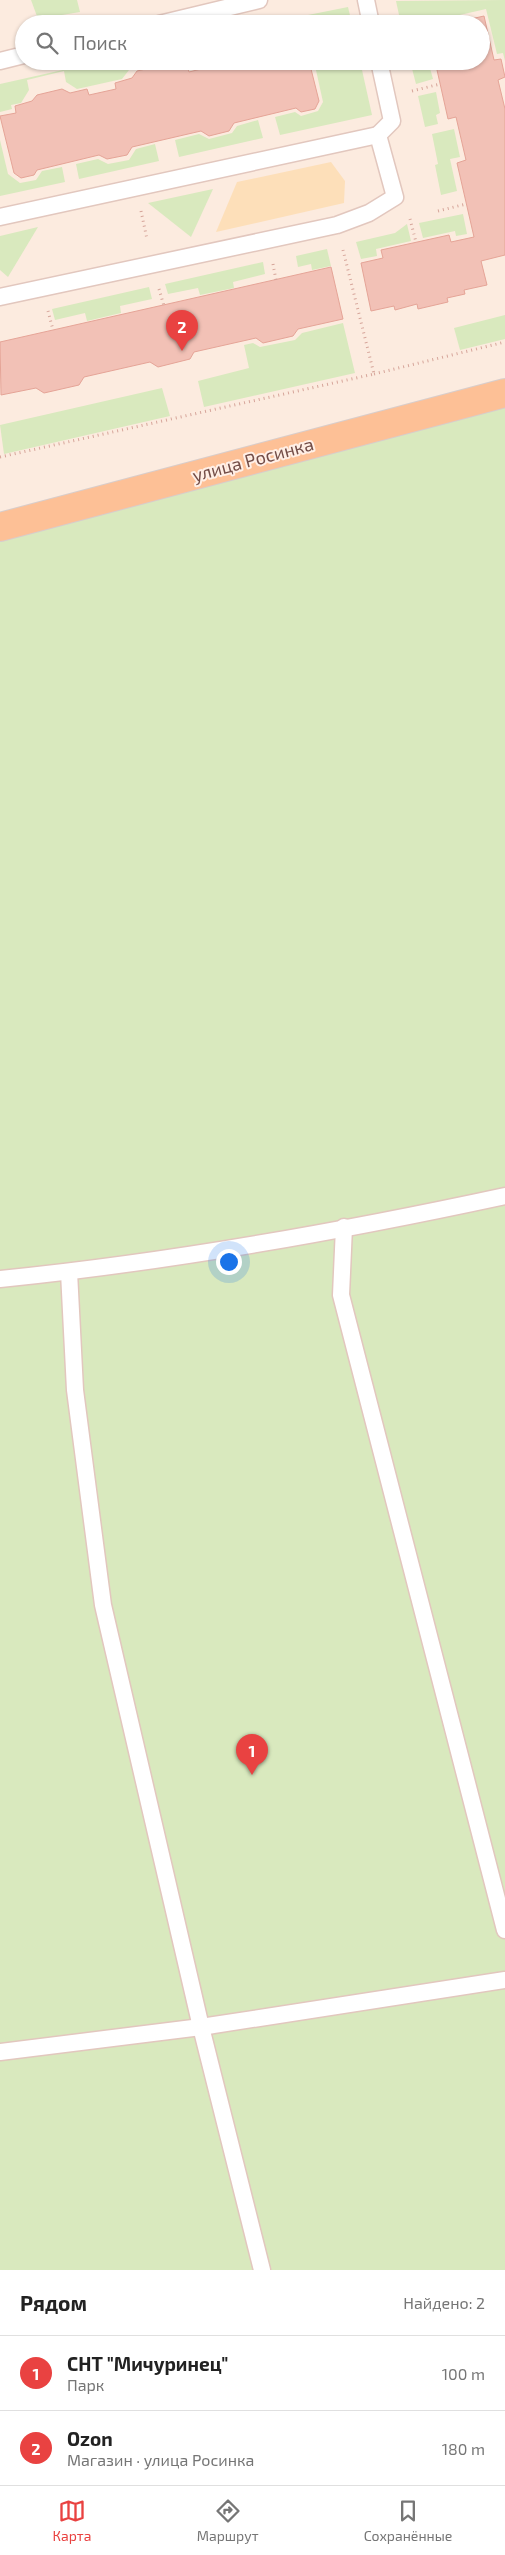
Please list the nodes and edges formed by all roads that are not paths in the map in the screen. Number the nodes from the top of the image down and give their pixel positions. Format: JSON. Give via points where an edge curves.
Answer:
{"nodes":[{"id":1,"x":259,"y":0,"type":"edge"},
{"id":2,"x":366,"y":0,"type":"edge"},
{"id":3,"x":196,"y":15,"type":"edge"},
{"id":4,"x":369,"y":15,"type":"edge"},
{"id":5,"x":15,"y":57,"type":"edge"},
{"id":6,"x":0,"y":61,"type":"edge"},
{"id":7,"x":381,"y":70,"type":"edge"},
{"id":8,"x":378,"y":135,"type":"junction"},
{"id":9,"x":0,"y":216,"type":"edge"},
{"id":10,"x":0,"y":297,"type":"edge"},
{"id":11,"x":505,"y":393,"type":"edge"},
{"id":12,"x":0,"y":527,"type":"edge"},
{"id":13,"x":505,"y":1196,"type":"edge"},
{"id":14,"x":344,"y":1227,"type":"junction"},
{"id":15,"x":69,"y":1272,"type":"junction"},
{"id":16,"x":0,"y":1279,"type":"edge"},
{"id":17,"x":505,"y":1930,"type":"edge"},
{"id":18,"x":505,"y":1980,"type":"edge"},
{"id":19,"x":201,"y":2027,"type":"junction"},
{"id":20,"x":0,"y":2052,"type":"edge"},
{"id":21,"x":262,"y":2270,"type":"edge"}],
"edges":[{"from":1,"to":3,"type":"lane"},
{"from":2,"to":4,"type":"lane"},
{"from":5,"to":6,"type":"lane"},
{"from":7,"to":8,"type":"lane","via":[[392,121]]},
{"from":8,"to":9,"type":"lane"},
{"from":8,"to":10,"type":"lane","via":[[394,197],[369,213],[337,225]]},
{"from":11,"to":12,"type":"main road","name":"улица Росинка"},
{"from":13,"to":14,"type":"lane","via":[[376,1224]]},
{"from":14,"to":15,"type":"lane","via":[[230,1250]]},
{"from":14,"to":17,"type":"lane","via":[[341,1295]]},
{"from":15,"to":16,"type":"lane"},
{"from":15,"to":19,"type":"lane","via":[[75,1390],[103,1605]]},
{"from":18,"to":19,"type":"lane"},
{"from":19,"to":20,"type":"lane"},
{"from":19,"to":21,"type":"lane"}]}
